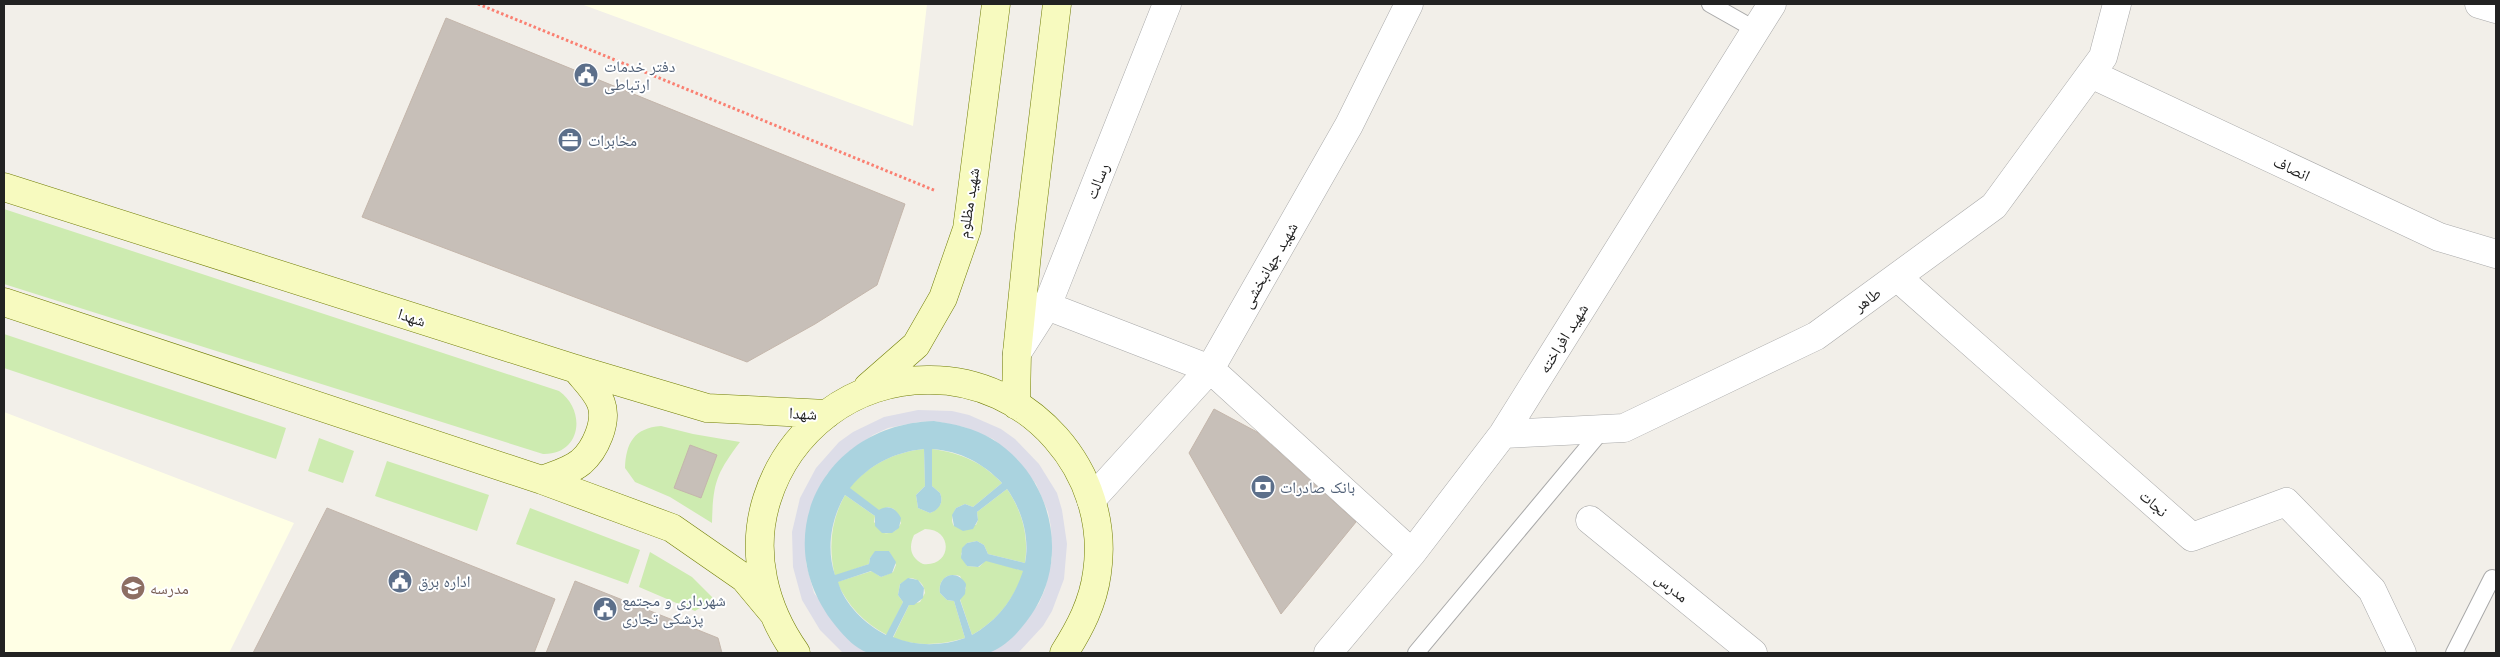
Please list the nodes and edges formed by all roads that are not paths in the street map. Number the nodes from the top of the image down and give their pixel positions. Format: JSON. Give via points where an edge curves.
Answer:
{"nodes":[{"id":1,"x":996,"y":4,"type":"edge"},
{"id":2,"x":1057,"y":4,"type":"edge"},
{"id":3,"x":1167,"y":4,"type":"edge"},
{"id":4,"x":1409,"y":4,"type":"edge"},
{"id":5,"x":1710,"y":4,"type":"edge"},
{"id":6,"x":1772,"y":4,"type":"edge"},
{"id":7,"x":2117,"y":4,"type":"edge"},
{"id":8,"x":2479,"y":4,"type":"edge"},
{"id":9,"x":2496,"y":9,"type":"edge"},
{"id":10,"x":1756,"y":30,"type":"junction"},
{"id":11,"x":2091,"y":74,"type":"junction"},
{"id":12,"x":4,"y":186,"type":"edge"},
{"id":13,"x":2496,"y":254,"type":"edge"},
{"id":14,"x":1897,"y":277,"type":"junction"},
{"id":15,"x":4,"y":302,"type":"edge"},
{"id":16,"x":1047,"y":306,"type":"junction"},
{"id":17,"x":1017,"y":353,"type":"junction"},
{"id":18,"x":576,"y":369,"type":"junction"},
{"id":19,"x":1210,"y":369,"type":"junction"},
{"id":20,"x":858,"y":396,"type":"junction"},
{"id":21,"x":1016,"y":405,"type":"junction"},
{"id":22,"x":827,"y":414,"type":"junction"},
{"id":23,"x":1604,"y":429,"type":"junction"},
{"id":24,"x":1503,"y":434,"type":"junction"},
{"id":25,"x":542,"y":480,"type":"junction"},
{"id":26,"x":1091,"y":500,"type":"junction"},
{"id":27,"x":1590,"y":520,"type":"dead end"},
{"id":28,"x":1412,"y":553,"type":"junction"},
{"id":29,"x":2492,"y":578,"type":"dead end"},
{"id":30,"x":786,"y":638,"type":"edge"},
{"id":31,"x":1073,"y":650,"type":"edge"},
{"id":32,"x":1328,"y":653,"type":"edge"},
{"id":33,"x":1416,"y":653,"type":"edge"},
{"id":34,"x":1753,"y":653,"type":"edge"},
{"id":35,"x":2402,"y":653,"type":"edge"},
{"id":36,"x":2454,"y":653,"type":"edge"}],
"edges":[{"from":1,"to":20,"type":"main road","name":"شهید مظلوم","via":[[967,229],[943,298],[916,345]]},
{"from":2,"to":17,"type":"main road"},
{"from":3,"to":16,"type":"street","name":"رسالت"},
{"from":4,"to":19,"type":"street","name":"شهید جهانبخشی","via":[[1349,125]]},
{"from":5,"to":10,"type":"lane"},
{"from":6,"to":10,"type":"street","name":"شهید افراخته"},
{"from":7,"to":11,"type":"street","name":"طاهر","via":[[2103,57]]},
{"from":8,"to":9,"type":"street"},
{"from":10,"to":24,"type":"street","name":"شهید افراخته"},
{"from":11,"to":13,"type":"street","name":"انصاف","via":[[2439,237]]},
{"from":11,"to":14,"type":"street","name":"طاهر","via":[[1994,206]]},
{"from":12,"to":18,"type":"main road","name":"شهدا"},
{"from":14,"to":23,"type":"street","name":"طاهر","via":[[1816,336],[1624,428]]},
{"from":14,"to":35,"type":"street","name":"نجات","via":[[2192,537],[2286,502],[2372,590]]},
{"from":15,"to":25,"type":"main road"},
{"from":16,"to":17,"type":"street","name":"رسالت"},
{"from":16,"to":19,"type":"street"},
{"from":17,"to":21,"type":"main road"},
{"from":18,"to":22,"type":"main road","name":"شهدا","via":[[707,408]]},
{"from":18,"to":25,"type":"main road","via":[[602,405],[598,437],[581,462]]},
{"from":19,"to":26,"type":"street","name":"شهید جهانبخشی"},
{"from":19,"to":28,"type":"street"},
{"from":20,"to":21,"type":"main road","via":[[896,382],[938,380],[979,387]]},
{"from":20,"to":22,"type":"main road"},
{"from":21,"to":26,"type":"main road","via":[[1039,420],[1067,450]]},
{"from":22,"to":30,"type":"main road","via":[[812,425],[789,454],[765,505],[760,532],[760,560],[766,597]]},
{"from":23,"to":24,"type":"street","name":"طاهر"},
{"from":23,"to":33,"type":"lane"},
{"from":24,"to":28,"type":"street","name":"شهید افراخته"},
{"from":25,"to":30,"type":"main road","via":[[672,528],[744,578]]},
{"from":26,"to":31,"type":"main road","via":[[1098,529],[1097,573],[1091,602]]},
{"from":27,"to":34,"type":"street","name":"مدرس"},
{"from":28,"to":32,"type":"street","name":"شهید افراخته"},
{"from":29,"to":36,"type":"lane"}]}
